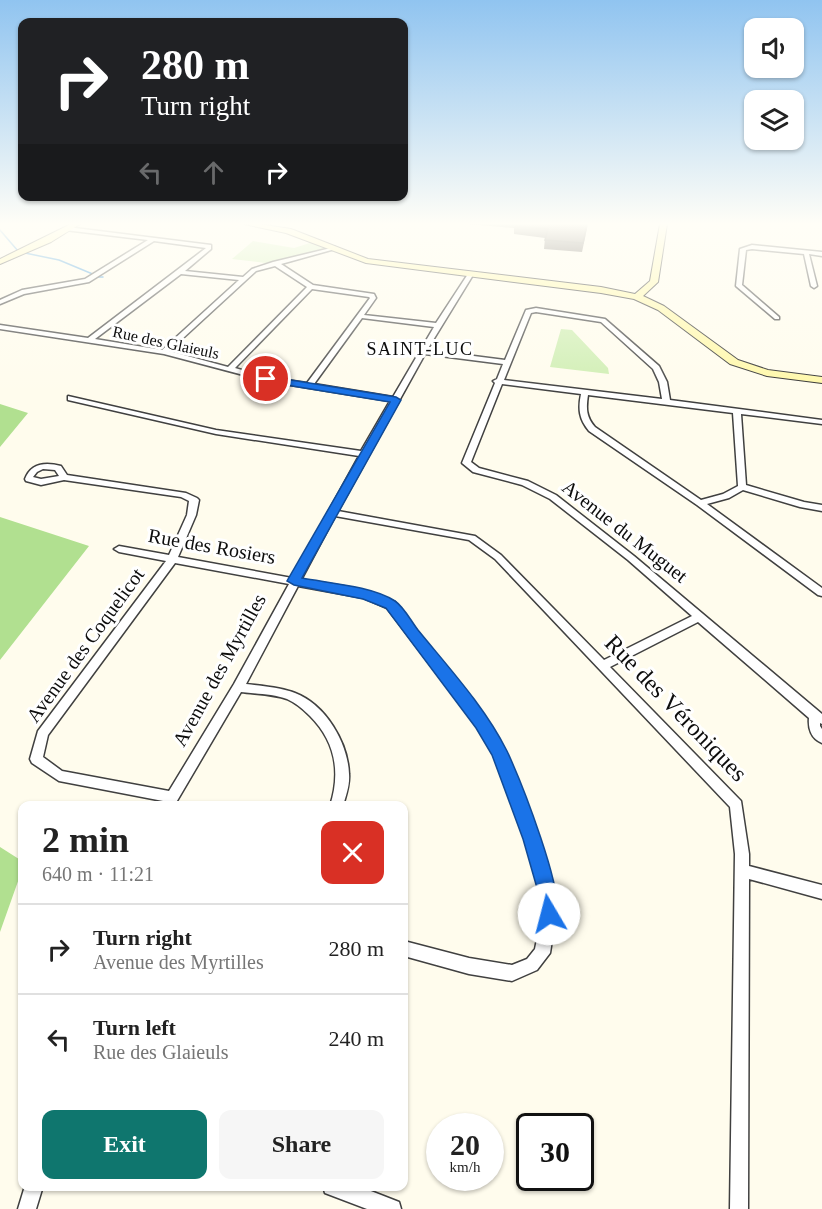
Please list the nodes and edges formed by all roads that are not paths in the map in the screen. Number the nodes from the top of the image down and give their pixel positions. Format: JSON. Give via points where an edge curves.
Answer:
{"nodes":[{"id":1,"x":89,"y":280,"type":"edge"},
{"id":2,"x":169,"y":280,"type":"edge"},
{"id":3,"x":242,"y":280,"type":"edge"},
{"id":4,"x":301,"y":280,"type":"edge"},
{"id":5,"x":467,"y":280,"type":"edge"},
{"id":6,"x":516,"y":280,"type":"edge"},
{"id":7,"x":654,"y":280,"type":"edge"},
{"id":8,"x":739,"y":280,"type":"edge"},
{"id":9,"x":813,"y":280,"type":"edge"},
{"id":10,"x":814,"y":286,"type":"dead end"},
{"id":11,"x":311,"y":287,"type":"junction"},
{"id":12,"x":638,"y":295,"type":"junction"},
{"id":13,"x":0,"y":302,"type":"edge"},
{"id":14,"x":359,"y":316,"type":"junction"},
{"id":15,"x":777,"y":318,"type":"dead end"},
{"id":16,"x":438,"y":325,"type":"junction"},
{"id":17,"x":0,"y":327,"type":"edge"},
{"id":18,"x":90,"y":340,"type":"junction"},
{"id":19,"x":164,"y":352,"type":"junction"},
{"id":20,"x":423,"y":352,"type":"junction"},
{"id":21,"x":505,"y":362,"type":"junction"},
{"id":22,"x":230,"y":369,"type":"junction"},
{"id":23,"x":822,"y":378,"type":"edge"},
{"id":24,"x":497,"y":381,"type":"junction"},
{"id":25,"x":308,"y":387,"type":"junction"},
{"id":26,"x":585,"y":392,"type":"junction"},
{"id":27,"x":71,"y":398,"type":"dead end"},
{"id":28,"x":396,"y":400,"type":"junction"},
{"id":29,"x":666,"y":402,"type":"junction"},
{"id":30,"x":737,"y":411,"type":"junction"},
{"id":31,"x":822,"y":422,"type":"edge"},
{"id":32,"x":364,"y":454,"type":"junction"},
{"id":33,"x":64,"y":477,"type":"dead end"},
{"id":34,"x":742,"y":487,"type":"junction"},
{"id":35,"x":699,"y":503,"type":"junction"},
{"id":36,"x":822,"y":508,"type":"edge"},
{"id":37,"x":331,"y":513,"type":"junction"},
{"id":38,"x":119,"y":549,"type":"dead end"},
{"id":39,"x":173,"y":558,"type":"junction"},
{"id":40,"x":294,"y":581,"type":"junction"},
{"id":41,"x":822,"y":593,"type":"edge"},
{"id":42,"x":699,"y":617,"type":"junction"},
{"id":43,"x":602,"y":666,"type":"junction"},
{"id":44,"x":238,"y":687,"type":"junction"},
{"id":45,"x":818,"y":718,"type":"edge"},
{"id":46,"x":822,"y":738,"type":"edge"},
{"id":47,"x":170,"y":801,"type":"edge"},
{"id":48,"x":338,"y":801,"type":"edge"},
{"id":49,"x":742,"y":871,"type":"junction"},
{"id":50,"x":822,"y":892,"type":"edge"},
{"id":51,"x":408,"y":950,"type":"edge"},
{"id":52,"x":32,"y":1191,"type":"edge"},
{"id":53,"x":345,"y":1191,"type":"edge"},
{"id":54,"x":27,"y":1209,"type":"edge"},
{"id":55,"x":392,"y":1209,"type":"edge"},
{"id":56,"x":739,"y":1209,"type":"edge"}],
"edges":[{"from":1,"to":13,"type":"street","via":[[22,292]]},
{"from":2,"to":18,"type":"street"},
{"from":3,"to":19,"type":"street"},
{"from":4,"to":11,"type":"street"},
{"from":5,"to":16,"type":"street","name":"Avenue des Myrtilles"},
{"from":6,"to":12,"type":"street"},
{"from":7,"to":12,"type":"street"},
{"from":8,"to":15,"type":"street","via":[[739,286]]},
{"from":9,"to":10,"type":"street"},
{"from":11,"to":14,"type":"street","via":[[372,294]]},
{"from":11,"to":22,"type":"street"},
{"from":12,"to":23,"type":"street","via":[[734,362],[767,373]]},
{"from":14,"to":16,"type":"street"},
{"from":14,"to":25,"type":"street"},
{"from":16,"to":20,"type":"street","name":"Avenue des Myrtilles"},
{"from":17,"to":18,"type":"street","name":"Rue des Glaieuls"},
{"from":18,"to":19,"type":"street","name":"Rue des Glaieuls"},
{"from":19,"to":22,"type":"street","name":"Rue des Glaieuls"},
{"from":20,"to":21,"type":"street"},
{"from":20,"to":28,"type":"street","name":"Avenue des Myrtilles"},
{"from":21,"to":24,"type":"street","name":"Avenue du Muguet"},
{"from":21,"to":29,"type":"street","name":"Avenue du Muguet","via":[[528,311],[603,320],[656,368]]},
{"from":22,"to":25,"type":"street","name":"Rue des Glaieuls"},
{"from":24,"to":26,"type":"street"},
{"from":24,"to":42,"type":"street","name":"Avenue du Muguet","via":[[466,463],[553,497]]},
{"from":25,"to":28,"type":"street","name":"Rue des Glaieuls"},
{"from":26,"to":29,"type":"street"},
{"from":26,"to":35,"type":"street","via":[[581,414],[592,429]]},
{"from":27,"to":32,"type":"street","via":[[216,432]]},
{"from":28,"to":32,"type":"street","name":"Avenue des Myrtilles"},
{"from":29,"to":30,"type":"street"},
{"from":30,"to":31,"type":"street"},
{"from":30,"to":34,"type":"street"},
{"from":32,"to":37,"type":"street","name":"Avenue des Myrtilles"},
{"from":33,"to":39,"type":"street","via":[[194,500],[195,510]]},
{"from":34,"to":35,"type":"street"},
{"from":34,"to":36,"type":"street"},
{"from":35,"to":41,"type":"street"},
{"from":37,"to":40,"type":"street","name":"Avenue des Myrtilles"},
{"from":37,"to":43,"type":"street","name":"Rue des Véroniques","via":[[472,538],[498,557]]},
{"from":38,"to":39,"type":"street","name":"Rue des Rosiers"},
{"from":39,"to":40,"type":"street","name":"Rue des Rosiers"},
{"from":39,"to":47,"type":"street","name":"Avenue des Coquelicot","via":[[42,735],[36,759],[59,776]]},
{"from":40,"to":44,"type":"street","name":"Avenue des Myrtilles"},
{"from":40,"to":51,"type":"street","name":"Rue des Rosiers","via":[[366,595],[391,605],[482,723],[500,754],[532,839],[547,888],[549,914],[542,952],[532,965],[512,973]]},
{"from":42,"to":43,"type":"street"},
{"from":42,"to":45,"type":"street","name":"Avenue du Muguet"},
{"from":43,"to":49,"type":"street","name":"Rue des Véroniques","via":[[736,805]]},
{"from":44,"to":47,"type":"street","name":"Avenue des Myrtilles"},
{"from":44,"to":48,"type":"street","via":[[295,698],[324,721],[344,766],[343,791]]},
{"from":45,"to":46,"type":"street","name":"Avenue du Muguet","via":[[814,727]]},
{"from":49,"to":50,"type":"street"},
{"from":49,"to":56,"type":"street","name":"Rue des Véroniques"},
{"from":52,"to":54,"type":"street"},
{"from":53,"to":55,"type":"street"}]}
